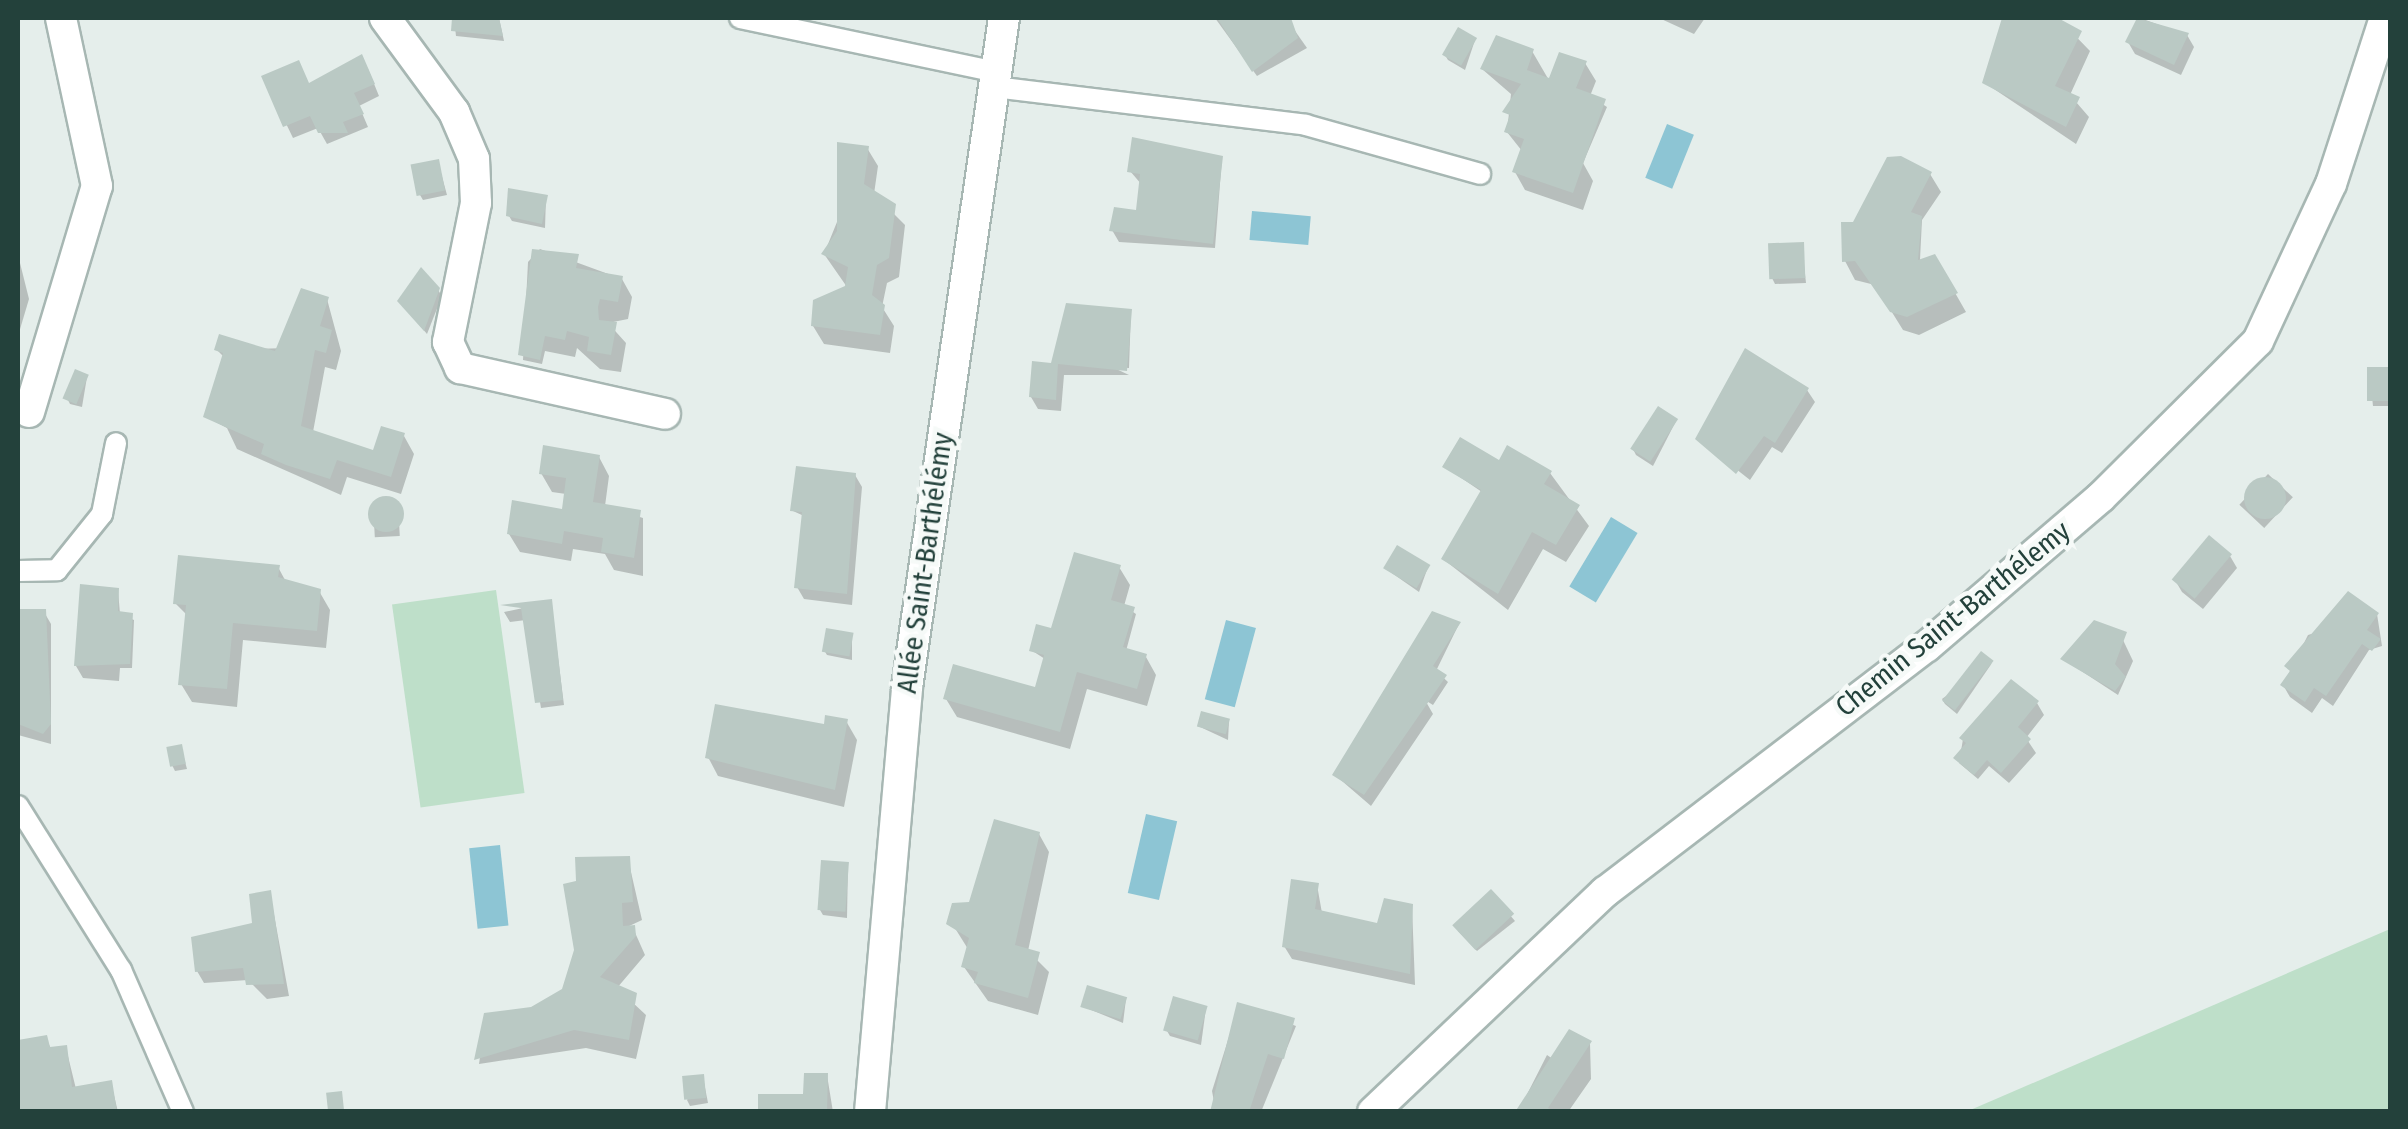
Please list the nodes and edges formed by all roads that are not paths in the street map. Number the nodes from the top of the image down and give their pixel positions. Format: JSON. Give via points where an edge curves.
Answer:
{"nodes":[{"id":1,"x":62,"y":18,"type":"edge"},
{"id":2,"x":385,"y":18,"type":"edge"},
{"id":3,"x":740,"y":18,"type":"edge"},
{"id":4,"x":1004,"y":18,"type":"edge"},
{"id":5,"x":2385,"y":18,"type":"edge"},
{"id":6,"x":995,"y":79,"type":"junction"},
{"id":7,"x":1480,"y":174,"type":"dead end"},
{"id":8,"x":29,"y":412,"type":"dead end"},
{"id":9,"x":666,"y":414,"type":"dead end"},
{"id":10,"x":116,"y":442,"type":"dead end"},
{"id":11,"x":18,"y":571,"type":"edge"},
{"id":12,"x":18,"y":806,"type":"edge"},
{"id":13,"x":183,"y":1112,"type":"edge"},
{"id":14,"x":870,"y":1112,"type":"edge"},
{"id":15,"x":1373,"y":1112,"type":"edge"}],
"edges":[{"from":1,"to":8,"type":"street","via":[[96,186]]},
{"from":2,"to":9,"type":"street","via":[[454,112],[474,160],[476,203],[448,342],[460,368]]},
{"from":3,"to":6,"type":"lane"},
{"from":4,"to":6,"type":"street","name":"Allée Saint-Barthélémy"},
{"from":5,"to":15,"type":"street","name":"Chemin Saint-Barthélemy","via":[[2331,184],[2258,340],[2101,498],[1926,647],[1606,892]]},
{"from":6,"to":7,"type":"lane","via":[[1306,126]]},
{"from":6,"to":14,"type":"street","name":"Allée Saint-Barthélémy","via":[[907,687]]},
{"from":10,"to":11,"type":"lane","via":[[102,514],[57,570]]},
{"from":12,"to":13,"type":"lane","via":[[121,970]]}]}
